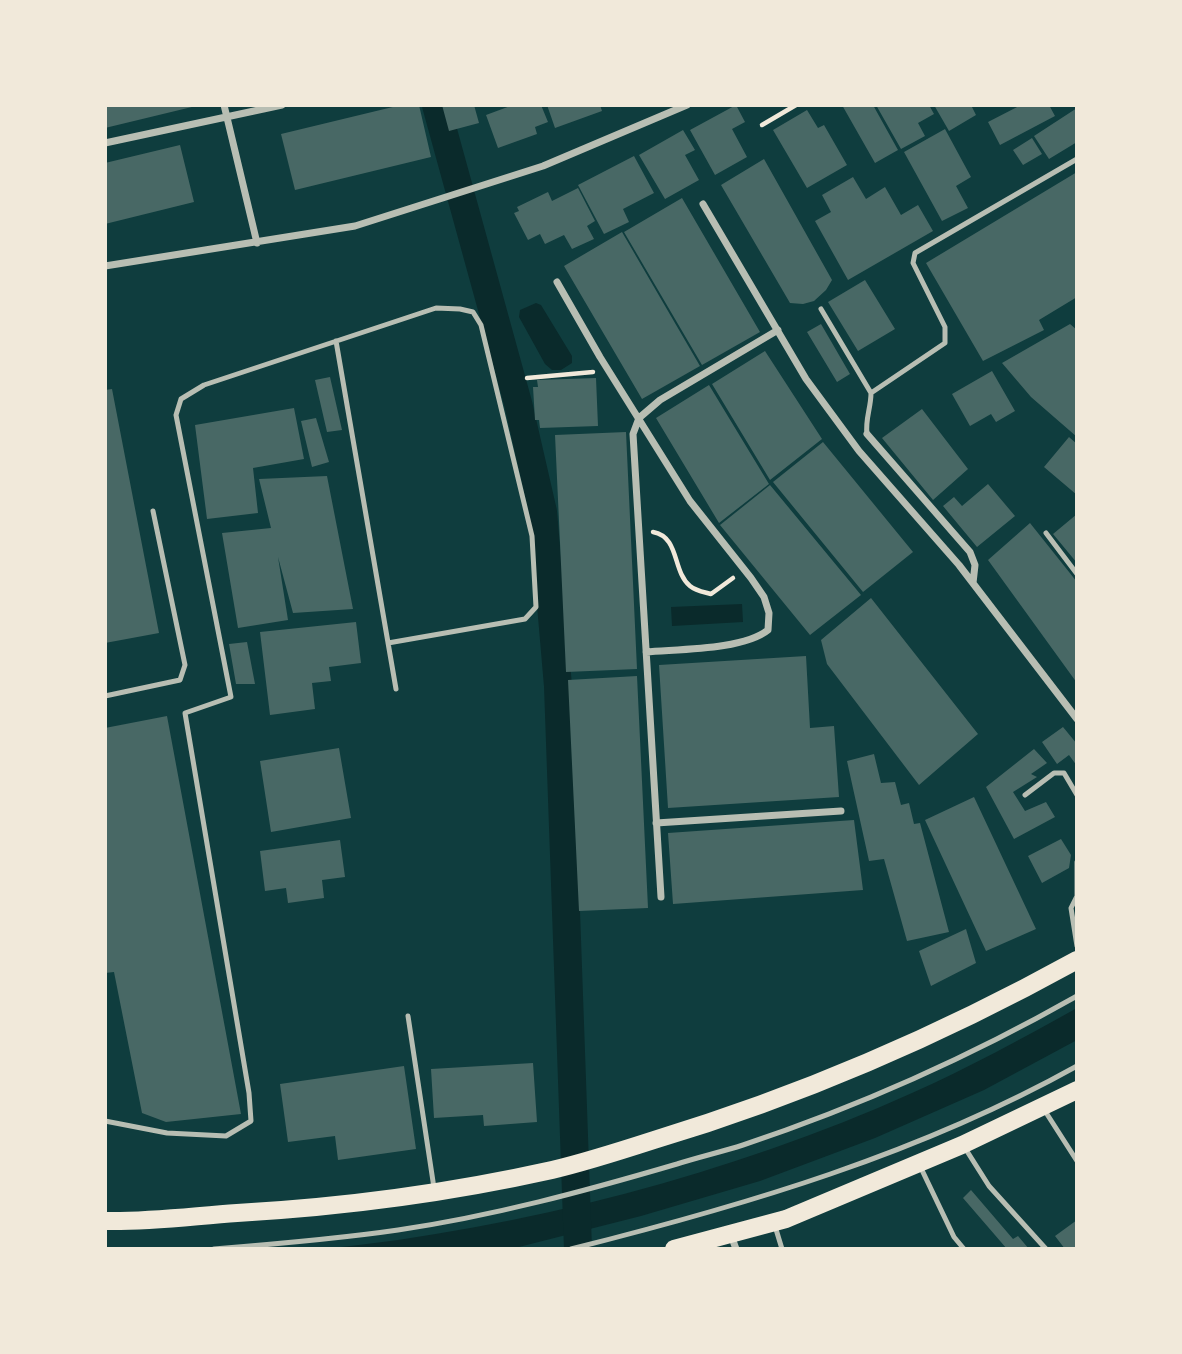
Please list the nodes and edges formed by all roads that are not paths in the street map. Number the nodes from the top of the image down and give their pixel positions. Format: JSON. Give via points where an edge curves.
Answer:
{"nodes":[{"id":1,"x":224,"y":105,"type":"edge"},
{"id":2,"x":282,"y":105,"type":"edge"},
{"id":3,"x":687,"y":105,"type":"edge"},
{"id":4,"x":227,"y":118,"type":"junction"},
{"id":5,"x":105,"y":143,"type":"edge"},
{"id":6,"x":1077,"y":159,"type":"edge"},
{"id":7,"x":704,"y":204,"type":"dead end"},
{"id":8,"x":257,"y":243,"type":"junction"},
{"id":9,"x":105,"y":266,"type":"edge"},
{"id":10,"x":557,"y":282,"type":"dead end"},
{"id":11,"x":821,"y":309,"type":"dead end"},
{"id":12,"x":778,"y":330,"type":"junction"},
{"id":13,"x":336,"y":341,"type":"junction"},
{"id":14,"x":871,"y":393,"type":"junction"},
{"id":15,"x":639,"y":418,"type":"junction"},
{"id":16,"x":867,"y":434,"type":"joint"},
{"id":17,"x":153,"y":511,"type":"dead end"},
{"id":18,"x":1046,"y":533,"type":"dead end"},
{"id":19,"x":1077,"y":574,"type":"edge"},
{"id":20,"x":973,"y":584,"type":"junction"},
{"id":21,"x":388,"y":643,"type":"junction"},
{"id":22,"x":646,"y":652,"type":"junction"},
{"id":23,"x":396,"y":689,"type":"dead end"},
{"id":24,"x":105,"y":696,"type":"edge"},
{"id":25,"x":1076,"y":717,"type":"edge"},
{"id":26,"x":1025,"y":795,"type":"dead end"},
{"id":27,"x":1077,"y":795,"type":"edge"},
{"id":28,"x":841,"y":811,"type":"dead end"},
{"id":29,"x":656,"y":823,"type":"junction"},
{"id":30,"x":1077,"y":862,"type":"edge"},
{"id":31,"x":661,"y":897,"type":"dead end"},
{"id":32,"x":1077,"y":897,"type":"edge"},
{"id":33,"x":1077,"y":946,"type":"edge"},
{"id":34,"x":1077,"y":960,"type":"edge"},
{"id":35,"x":1077,"y":996,"type":"edge"},
{"id":36,"x":408,"y":1016,"type":"dead end"},
{"id":37,"x":1077,"y":1066,"type":"edge"},
{"id":38,"x":1077,"y":1090,"type":"edge"},
{"id":39,"x":1043,"y":1108,"type":"junction"},
{"id":40,"x":105,"y":1121,"type":"edge"},
{"id":41,"x":962,"y":1145,"type":"junction"},
{"id":42,"x":1077,"y":1161,"type":"edge"},
{"id":43,"x":919,"y":1163,"type":"junction"},
{"id":44,"x":434,"y":1191,"type":"junction"},
{"id":45,"x":105,"y":1221,"type":"edge"},
{"id":46,"x":774,"y":1223,"type":"junction"},
{"id":47,"x":733,"y":1242,"type":"edge"},
{"id":48,"x":214,"y":1249,"type":"edge"},
{"id":49,"x":571,"y":1249,"type":"edge"},
{"id":50,"x":674,"y":1249,"type":"edge"},
{"id":51,"x":782,"y":1249,"type":"edge"},
{"id":52,"x":964,"y":1249,"type":"edge"},
{"id":53,"x":1046,"y":1249,"type":"edge"}],
"edges":[{"from":1,"to":4,"type":"street"},
{"from":2,"to":4,"type":"street"},
{"from":3,"to":8,"type":"street","via":[[543,166],[355,226]]},
{"from":4,"to":5,"type":"street"},
{"from":4,"to":8,"type":"street"},
{"from":6,"to":14,"type":"lane","via":[[915,253],[913,263],[945,327],[945,343]]},
{"from":7,"to":12,"type":"street"},
{"from":8,"to":9,"type":"street"},
{"from":10,"to":15,"type":"street"},
{"from":11,"to":14,"type":"lane"},
{"from":12,"to":15,"type":"street","via":[[660,400]]},
{"from":12,"to":20,"type":"street","via":[[806,379],[859,451]]},
{"from":13,"to":21,"type":"lane"},
{"from":13,"to":21,"type":"lane","via":[[436,308],[473,312],[481,325],[532,536],[536,607],[525,619]]},
{"from":13,"to":40,"type":"lane","via":[[204,385],[181,399],[176,415],[231,697],[185,713],[251,1121],[226,1136],[166,1133]]},
{"from":14,"to":16,"type":"lane"},
{"from":15,"to":22,"type":"street","via":[[633,434]]},
{"from":15,"to":22,"type":"street","via":[[690,501],[764,597],[769,613],[768,630],[759,638]]},
{"from":16,"to":20,"type":"street","via":[[970,552],[975,565]]},
{"from":17,"to":24,"type":"lane","via":[[185,665],[180,680]]},
{"from":18,"to":19,"type":"lane"},
{"from":20,"to":25,"type":"street"},
{"from":21,"to":23,"type":"lane"},
{"from":22,"to":29,"type":"street"},
{"from":26,"to":27,"type":"lane","via":[[1054,773],[1064,773]]},
{"from":28,"to":29,"type":"street"},
{"from":29,"to":31,"type":"street"},
{"from":30,"to":32,"type":"lane"},
{"from":32,"to":33,"type":"lane","via":[[1071,908]]},
{"from":34,"to":44,"type":"main road","via":[[919,1039],[727,1118],[551,1170]]},
{"from":35,"to":48,"type":"lane","via":[[927,1071],[816,1118],[630,1179],[401,1230]]},
{"from":36,"to":44,"type":"lane"},
{"from":37,"to":49,"type":"lane","via":[[930,1137],[832,1175]]},
{"from":38,"to":39,"type":"main road"},
{"from":39,"to":41,"type":"main road"},
{"from":39,"to":42,"type":"lane"},
{"from":41,"to":43,"type":"main road"},
{"from":41,"to":53,"type":"lane","via":[[989,1186]]},
{"from":43,"to":46,"type":"main road"},
{"from":43,"to":52,"type":"lane"},
{"from":44,"to":45,"type":"main road","via":[[280,1211]]},
{"from":46,"to":47,"type":"main road"},
{"from":46,"to":51,"type":"lane"},
{"from":47,"to":50,"type":"main road"}]}
